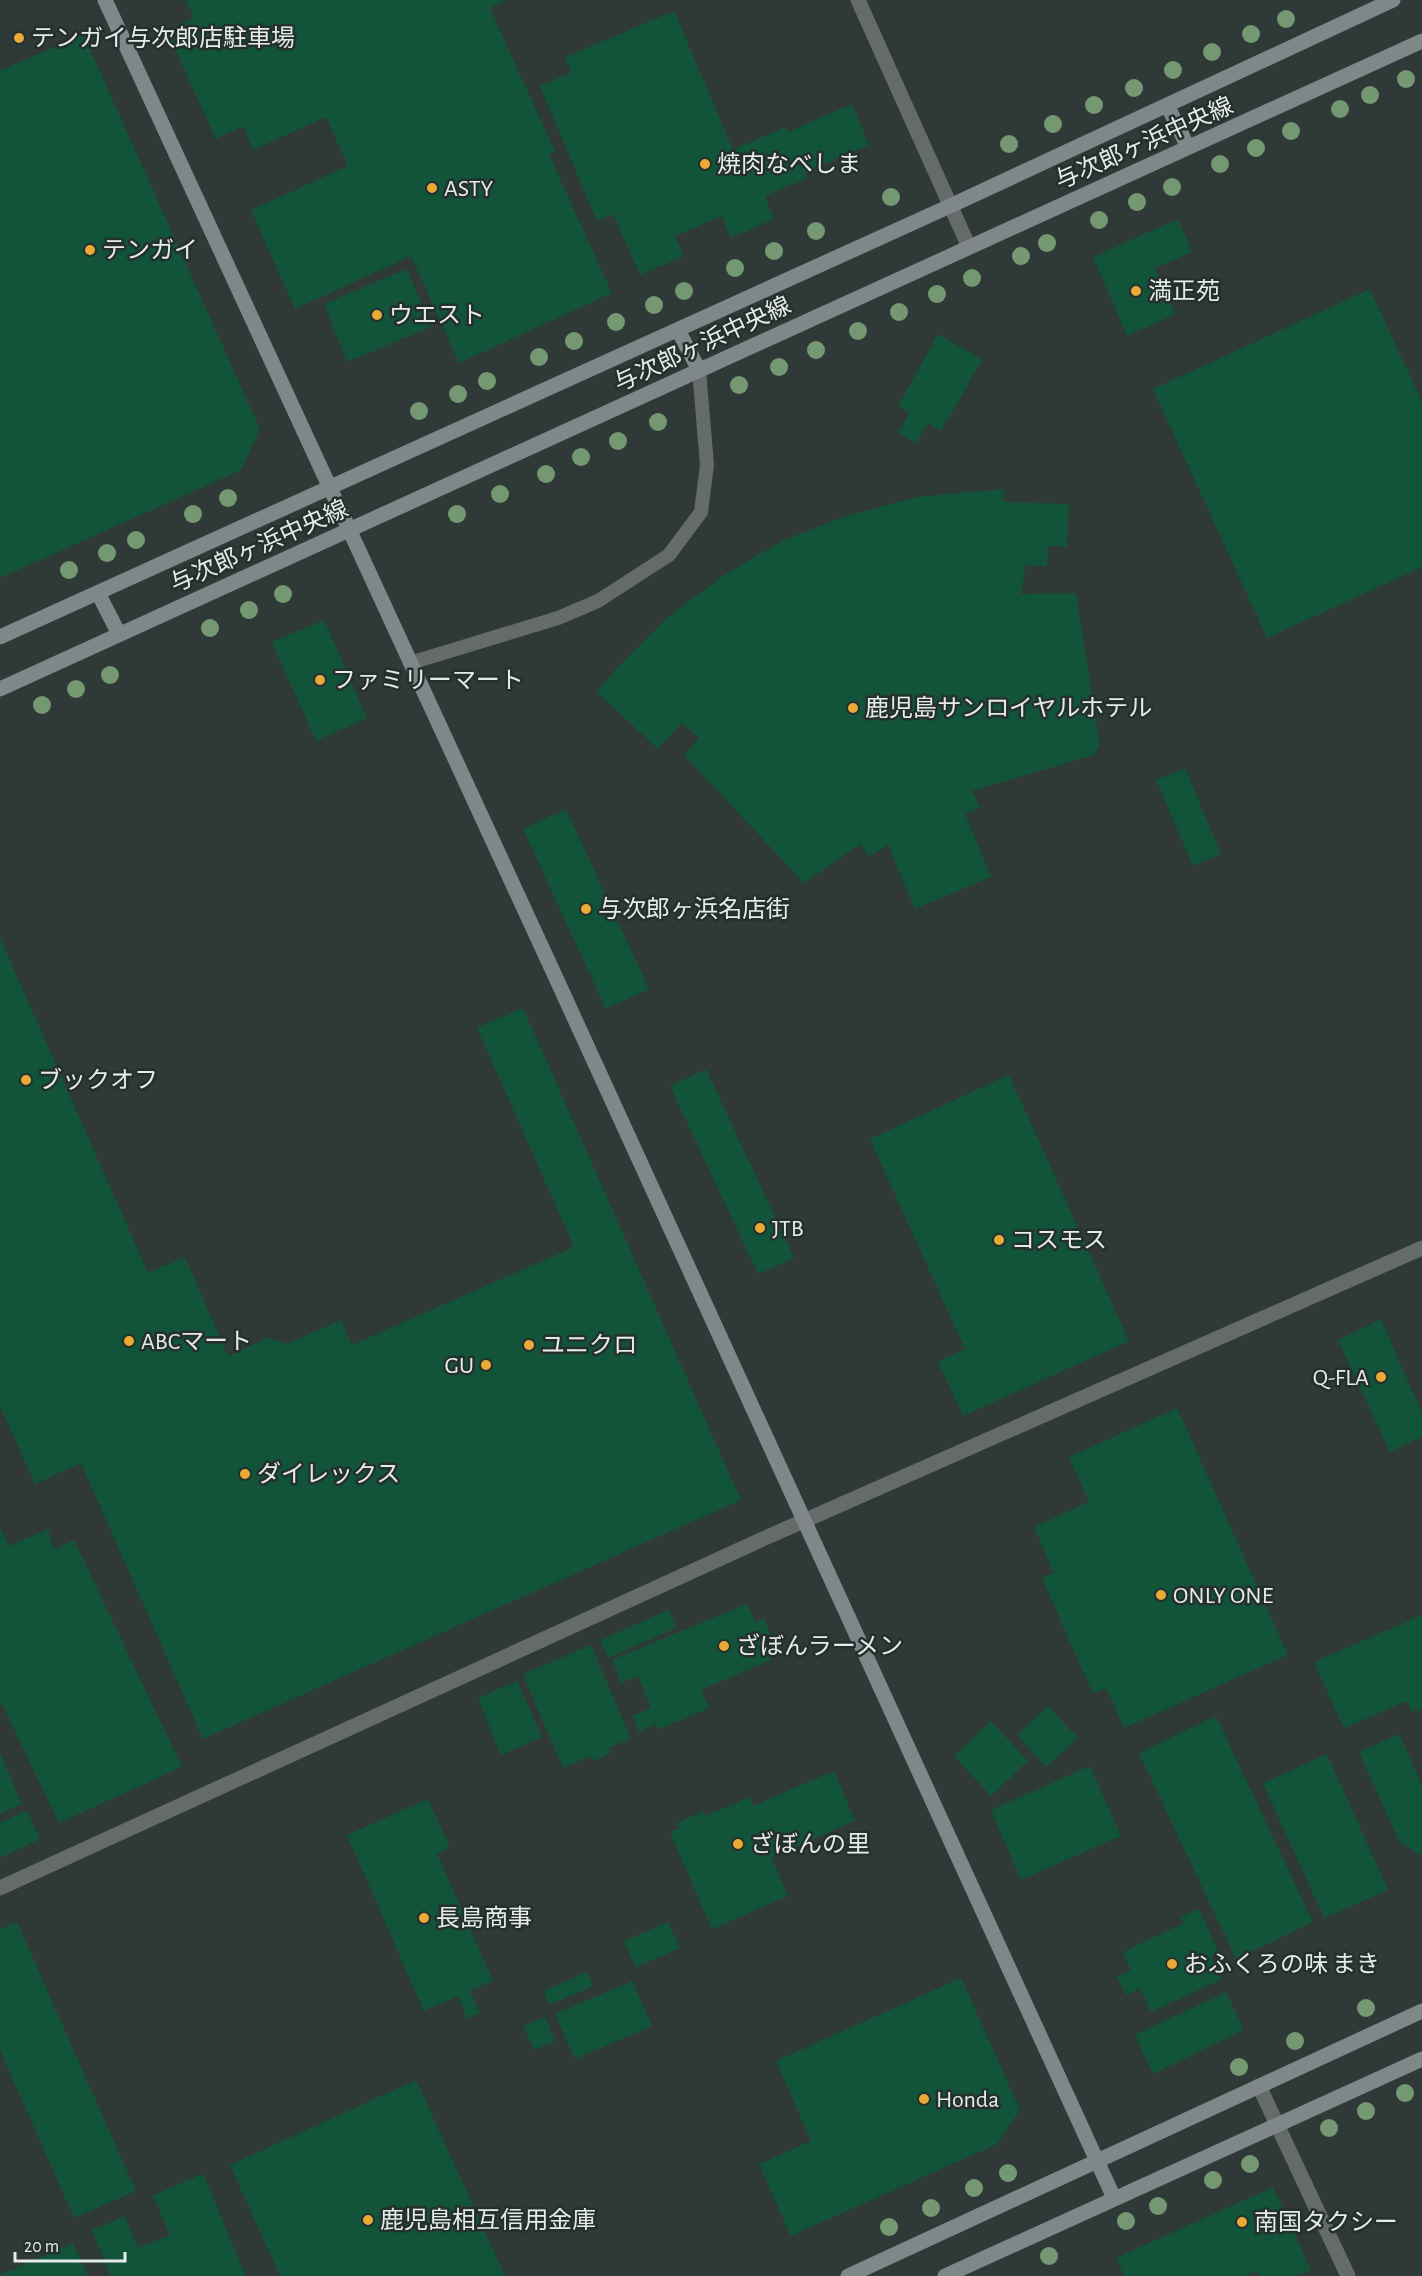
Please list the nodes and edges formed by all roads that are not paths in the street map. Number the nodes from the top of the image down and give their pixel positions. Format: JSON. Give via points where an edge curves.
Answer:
{"nodes":[{"id":1,"x":105,"y":0,"type":"edge"},
{"id":2,"x":858,"y":0,"type":"edge"},
{"id":3,"x":1393,"y":0,"type":"edge"},
{"id":4,"x":1422,"y":41,"type":"edge"},
{"id":5,"x":1167,"y":105,"type":"junction"},
{"id":6,"x":1188,"y":147,"type":"junction"},
{"id":7,"x":950,"y":206,"type":"junction"},
{"id":8,"x":969,"y":247,"type":"junction"},
{"id":9,"x":678,"y":330,"type":"junction"},
{"id":10,"x":699,"y":370,"type":"junction"},
{"id":11,"x":330,"y":488,"type":"junction"},
{"id":12,"x":349,"y":530,"type":"junction"},
{"id":13,"x":98,"y":593,"type":"junction"},
{"id":14,"x":119,"y":634,"type":"junction"},
{"id":15,"x":0,"y":637,"type":"edge"},
{"id":16,"x":410,"y":663,"type":"junction"},
{"id":17,"x":0,"y":688,"type":"edge"},
{"id":18,"x":1422,"y":1248,"type":"edge"},
{"id":19,"x":804,"y":1521,"type":"junction"},
{"id":20,"x":0,"y":1887,"type":"edge"},
{"id":21,"x":1422,"y":2011,"type":"edge"},
{"id":22,"x":1422,"y":2059,"type":"edge"},
{"id":23,"x":1259,"y":2086,"type":"junction"},
{"id":24,"x":1277,"y":2125,"type":"junction"},
{"id":25,"x":1096,"y":2162,"type":"junction"},
{"id":26,"x":1114,"y":2198,"type":"junction"},
{"id":27,"x":848,"y":2276,"type":"edge"},
{"id":28,"x":945,"y":2276,"type":"edge"},
{"id":29,"x":1348,"y":2276,"type":"edge"}],
"edges":[{"from":1,"to":11,"type":"street"},
{"from":2,"to":7,"type":"street"},
{"from":3,"to":5,"type":"street","name":"与次郎ヶ浜中央線"},
{"from":4,"to":6,"type":"street","name":"与次郎ヶ浜中央線"},
{"from":5,"to":6,"type":"street"},
{"from":5,"to":7,"type":"street","name":"与次郎ヶ浜中央線"},
{"from":6,"to":8,"type":"street","name":"与次郎ヶ浜中央線"},
{"from":7,"to":8,"type":"street"},
{"from":7,"to":9,"type":"street","name":"与次郎ヶ浜中央線"},
{"from":8,"to":10,"type":"street","name":"与次郎ヶ浜中央線"},
{"from":9,"to":10,"type":"street"},
{"from":9,"to":11,"type":"street","name":"与次郎ヶ浜中央線"},
{"from":10,"to":12,"type":"street","name":"与次郎ヶ浜中央線"},
{"from":10,"to":16,"type":"lane","via":[[707,465],[701,512],[669,555],[598,601],[558,618]]},
{"from":11,"to":12,"type":"street"},
{"from":11,"to":13,"type":"street","name":"与次郎ヶ浜中央線"},
{"from":12,"to":14,"type":"street","name":"与次郎ヶ浜中央線"},
{"from":12,"to":16,"type":"street"},
{"from":13,"to":14,"type":"street"},
{"from":13,"to":15,"type":"street","name":"与次郎ヶ浜中央線"},
{"from":14,"to":17,"type":"street","name":"与次郎ヶ浜中央線"},
{"from":16,"to":19,"type":"street"},
{"from":18,"to":19,"type":"street"},
{"from":19,"to":20,"type":"street"},
{"from":19,"to":25,"type":"street"},
{"from":21,"to":23,"type":"street"},
{"from":22,"to":24,"type":"street"},
{"from":23,"to":24,"type":"street"},
{"from":23,"to":25,"type":"street"},
{"from":24,"to":26,"type":"street"},
{"from":24,"to":29,"type":"street"},
{"from":25,"to":26,"type":"street"},
{"from":25,"to":27,"type":"street"},
{"from":26,"to":28,"type":"street"}]}
